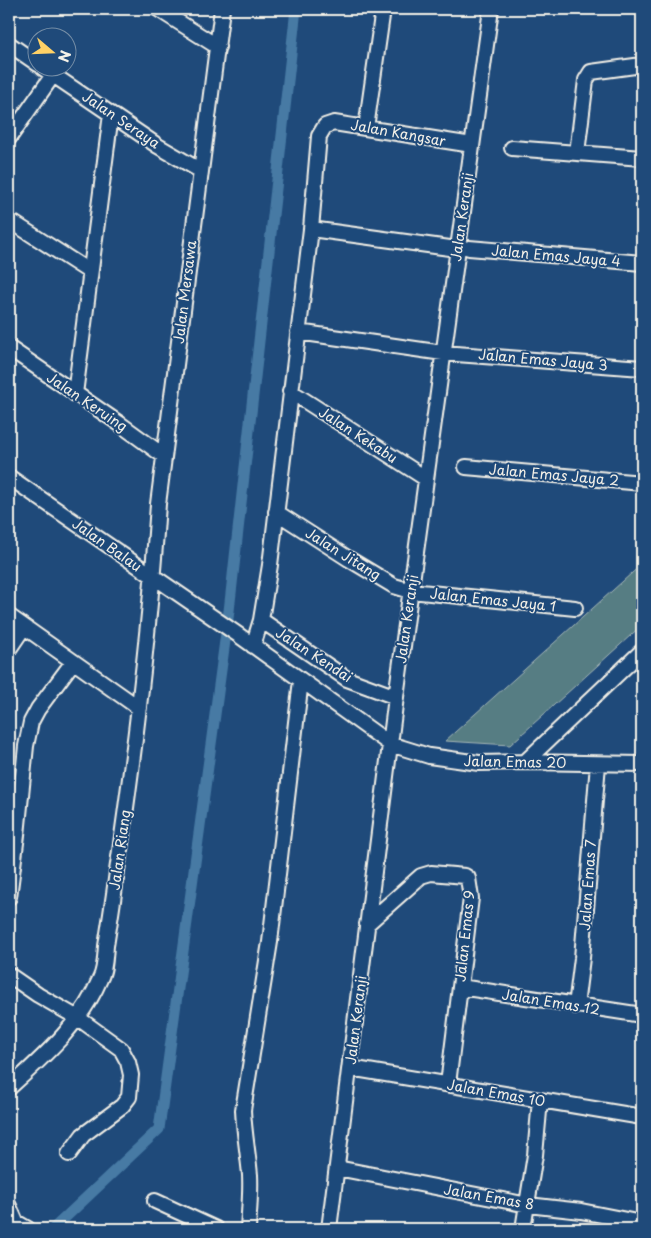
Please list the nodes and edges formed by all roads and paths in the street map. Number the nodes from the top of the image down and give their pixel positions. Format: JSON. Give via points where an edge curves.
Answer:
{"nodes":[{"id":1,"x":158,"y":9,"type":"edge"},
{"id":2,"x":222,"y":9,"type":"edge"},
{"id":3,"x":383,"y":9,"type":"edge"},
{"id":4,"x":491,"y":9,"type":"edge"},
{"id":5,"x":9,"y":44,"type":"edge"},
{"id":6,"x":218,"y":47,"type":"junction"},
{"id":7,"x":28,"y":57,"type":"edge"},
{"id":8,"x":642,"y":65,"type":"edge"},
{"id":9,"x":44,"y":78,"type":"edge"},
{"id":10,"x":58,"y":78,"type":"edge"},
{"id":11,"x":111,"y":114,"type":"junction"},
{"id":12,"x":366,"y":128,"type":"junction"},
{"id":13,"x":9,"y":138,"type":"edge"},
{"id":14,"x":472,"y":145,"type":"junction"},
{"id":15,"x":512,"y":148,"type":"dead end"},
{"id":16,"x":576,"y":153,"type":"junction"},
{"id":17,"x":642,"y":158,"type":"edge"},
{"id":18,"x":201,"y":171,"type":"junction"},
{"id":19,"x":9,"y":220,"type":"edge"},
{"id":20,"x":311,"y":229,"type":"junction"},
{"id":21,"x":463,"y":248,"type":"junction"},
{"id":22,"x":642,"y":263,"type":"edge"},
{"id":23,"x":90,"y":272,"type":"junction"},
{"id":24,"x":298,"y":332,"type":"junction"},
{"id":25,"x":9,"y":348,"type":"edge"},
{"id":26,"x":444,"y":353,"type":"junction"},
{"id":27,"x":642,"y":368,"type":"edge"},
{"id":28,"x":290,"y":391,"type":"junction"},
{"id":29,"x":75,"y":394,"type":"junction"},
{"id":30,"x":164,"y":456,"type":"junction"},
{"id":31,"x":466,"y":466,"type":"dead end"},
{"id":32,"x":9,"y":477,"type":"edge"},
{"id":33,"x":426,"y":478,"type":"junction"},
{"id":34,"x":642,"y":483,"type":"edge"},
{"id":35,"x":276,"y":512,"type":"junction"},
{"id":36,"x":153,"y":577,"type":"junction"},
{"id":37,"x":412,"y":591,"type":"junction"},
{"id":38,"x":575,"y":608,"type":"dead end"},
{"id":39,"x":9,"y":616,"type":"edge"},
{"id":40,"x":261,"y":620,"type":"junction"},
{"id":41,"x":24,"y":627,"type":"junction"},
{"id":42,"x":253,"y":646,"type":"junction"},
{"id":43,"x":9,"y":649,"type":"edge"},
{"id":44,"x":642,"y":651,"type":"edge"},
{"id":45,"x":73,"y":662,"type":"junction"},
{"id":46,"x":302,"y":680,"type":"junction"},
{"id":47,"x":396,"y":697,"type":"junction"},
{"id":48,"x":139,"y":708,"type":"junction"},
{"id":49,"x":390,"y":744,"type":"junction"},
{"id":50,"x":525,"y":762,"type":"junction"},
{"id":51,"x":598,"y":764,"type":"junction"},
{"id":52,"x":642,"y":764,"type":"edge"},
{"id":53,"x":9,"y":897,"type":"edge"},
{"id":54,"x":366,"y":924,"type":"junction"},
{"id":55,"x":9,"y":975,"type":"edge"},
{"id":56,"x":460,"y":987,"type":"junction"},
{"id":57,"x":576,"y":1006,"type":"junction"},
{"id":58,"x":642,"y":1015,"type":"edge"},
{"id":59,"x":78,"y":1018,"type":"junction"},
{"id":60,"x":350,"y":1068,"type":"junction"},
{"id":61,"x":448,"y":1084,"type":"junction"},
{"id":62,"x":9,"y":1088,"type":"edge"},
{"id":63,"x":540,"y":1100,"type":"junction"},
{"id":64,"x":642,"y":1117,"type":"edge"},
{"id":65,"x":69,"y":1154,"type":"dead end"},
{"id":66,"x":336,"y":1168,"type":"junction"},
{"id":67,"x":155,"y":1201,"type":"dead end"},
{"id":68,"x":528,"y":1205,"type":"junction"},
{"id":69,"x":9,"y":1206,"type":"edge"},
{"id":70,"x":642,"y":1223,"type":"edge"},
{"id":71,"x":626,"y":1224,"type":"edge"},
{"id":72,"x":28,"y":1229,"type":"edge"},
{"id":73,"x":216,"y":1229,"type":"edge"},
{"id":74,"x":248,"y":1229,"type":"edge"},
{"id":75,"x":329,"y":1229,"type":"edge"},
{"id":76,"x":523,"y":1229,"type":"edge"}],
"edges":[{"from":1,"to":6,"type":"street"},
{"from":2,"to":6,"type":"street","name":"Jalan Mersawa"},
{"from":3,"to":12,"type":"street"},
{"from":4,"to":14,"type":"street","name":"Jalan Keranji"},
{"from":5,"to":7,"type":"street"},
{"from":6,"to":18,"type":"street","name":"Jalan Mersawa"},
{"from":8,"to":16,"type":"street","via":[[591,72],[586,80]]},
{"from":9,"to":13,"type":"street"},
{"from":10,"to":11,"type":"street","name":"Jalan Seraya"},
{"from":11,"to":18,"type":"street","name":"Jalan Seraya"},
{"from":11,"to":23,"type":"street"},
{"from":12,"to":14,"type":"street","name":"Jalan Kangsar"},
{"from":12,"to":20,"type":"street","name":"Jalan Kangsar","via":[[334,123],[325,126],[319,136]]},
{"from":14,"to":21,"type":"street","name":"Jalan Keranji"},
{"from":15,"to":16,"type":"street"},
{"from":16,"to":17,"type":"street"},
{"from":18,"to":30,"type":"street","name":"Jalan Mersawa"},
{"from":19,"to":23,"type":"street"},
{"from":20,"to":21,"type":"street","name":"Jalan Emas Jaya 4"},
{"from":20,"to":24,"type":"street"},
{"from":21,"to":22,"type":"street","name":"Jalan Emas Jaya 4"},
{"from":21,"to":26,"type":"street","name":"Jalan Keranji"},
{"from":23,"to":29,"type":"street"},
{"from":24,"to":26,"type":"street","name":"Jalan Emas Jaya 3"},
{"from":24,"to":28,"type":"street"},
{"from":25,"to":29,"type":"street","name":"Jalan Keruing"},
{"from":26,"to":27,"type":"street","name":"Jalan Emas Jaya 3"},
{"from":26,"to":33,"type":"street","name":"Jalan Keranji"},
{"from":28,"to":33,"type":"street","name":"Jalan Kekabu"},
{"from":28,"to":35,"type":"street"},
{"from":29,"to":30,"type":"street","name":"Jalan Keruing"},
{"from":30,"to":36,"type":"street","name":"Jalan Mersawa"},
{"from":31,"to":34,"type":"street","name":"Jalan Emas Jaya 2"},
{"from":32,"to":36,"type":"street","name":"Jalan Balau"},
{"from":33,"to":37,"type":"street","name":"Jalan Keranji"},
{"from":35,"to":37,"type":"street","name":"Jalan Jitang","via":[[386,582]]},
{"from":35,"to":40,"type":"street"},
{"from":36,"to":42,"type":"street","name":"Jalan Balau"},
{"from":36,"to":48,"type":"street","name":"Jalan Riang"},
{"from":37,"to":38,"type":"street","name":"Jalan Emas Jaya 1"},
{"from":37,"to":47,"type":"street","name":"Jalan Keranji"},
{"from":39,"to":41,"type":"street"},
{"from":40,"to":42,"type":"street"},
{"from":40,"to":47,"type":"street","name":"Jalan Kendai","via":[[347,679]]},
{"from":41,"to":43,"type":"street"},
{"from":41,"to":45,"type":"street"},
{"from":42,"to":46,"type":"street","name":"Jalan Balau"},
{"from":44,"to":50,"type":"street"},
{"from":45,"to":48,"type":"street"},
{"from":45,"to":53,"type":"street","via":[[31,722]]},
{"from":46,"to":49,"type":"street","name":"Jalan Emas 20"},
{"from":46,"to":74,"type":"street","via":[[270,942],[243,1110],[250,1174]]},
{"from":47,"to":49,"type":"street","name":"Jalan Keranji"},
{"from":48,"to":59,"type":"street","name":"Jalan Riang","via":[[102,977]]},
{"from":49,"to":50,"type":"street","name":"Jalan Emas 20","via":[[453,760]]},
{"from":49,"to":54,"type":"street","name":"Jalan Keranji"},
{"from":50,"to":51,"type":"street","name":"Jalan Emas 20"},
{"from":51,"to":52,"type":"street","name":"Jalan Emas 20"},
{"from":51,"to":57,"type":"street","name":"Jalan Emas 7"},
{"from":54,"to":56,"type":"street","name":"Jalan Emas 9","via":[[421,876],[430,873],[468,878],[471,898]]},
{"from":54,"to":60,"type":"street","name":"Jalan Keranji"},
{"from":55,"to":59,"type":"street"},
{"from":56,"to":57,"type":"street","name":"Jalan Emas 12"},
{"from":56,"to":61,"type":"street","name":"Jalan Emas 9"},
{"from":57,"to":58,"type":"street","name":"Jalan Emas 12"},
{"from":59,"to":62,"type":"street","name":"Jalan Riang","via":[[60,1040]]},
{"from":59,"to":65,"type":"street","via":[[121,1049],[132,1076],[131,1088],[122,1106],[83,1135]]},
{"from":60,"to":61,"type":"street","name":"Jalan Emas 10"},
{"from":60,"to":66,"type":"street","name":"Jalan Keranji"},
{"from":61,"to":63,"type":"street","name":"Jalan Emas 10"},
{"from":63,"to":64,"type":"street","name":"Jalan Emas 10"},
{"from":63,"to":68,"type":"street"},
{"from":66,"to":68,"type":"street","name":"Jalan Emas 8"},
{"from":66,"to":75,"type":"street","name":"Jalan Keranji"},
{"from":67,"to":73,"type":"street"},
{"from":68,"to":71,"type":"street","name":"Jalan Emas 8"},
{"from":68,"to":76,"type":"street"},
{"from":69,"to":72,"type":"street","via":[[16,1222]]},
{"from":70,"to":71,"type":"street","name":"Jalan Emas 8"}]}
